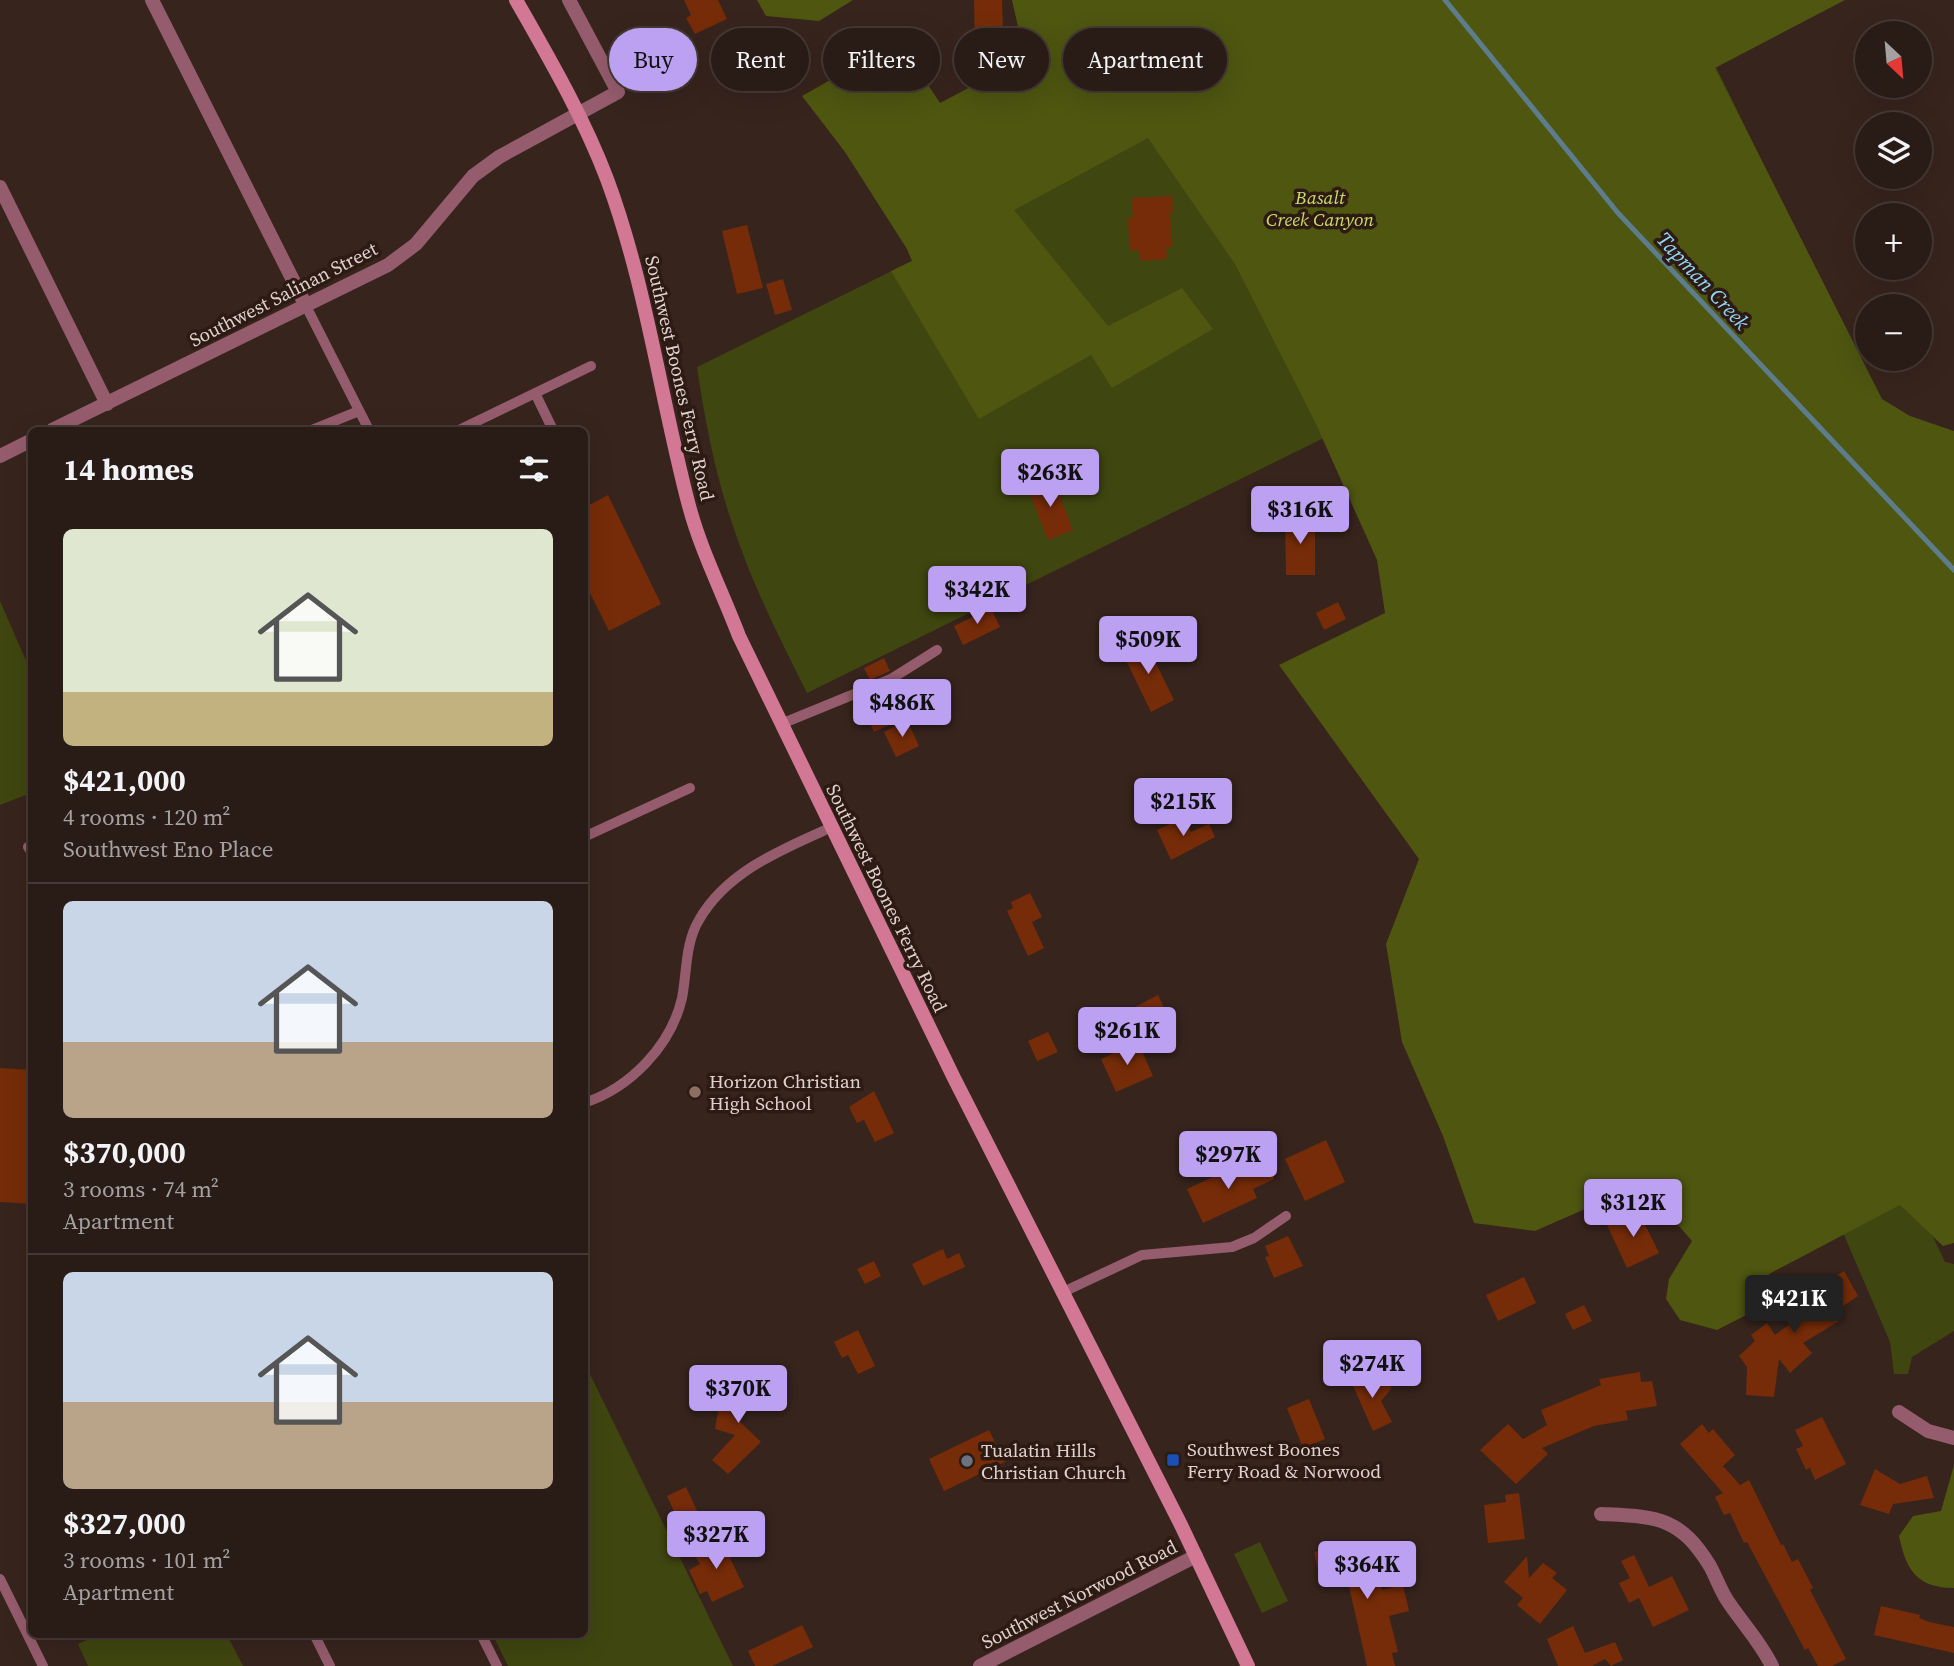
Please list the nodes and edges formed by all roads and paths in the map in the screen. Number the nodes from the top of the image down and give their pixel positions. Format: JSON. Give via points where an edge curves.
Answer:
{"nodes":[{"id":1,"x":152,"y":0,"type":"edge"},
{"id":2,"x":516,"y":0,"type":"edge"},
{"id":3,"x":569,"y":0,"type":"edge"},
{"id":4,"x":578,"y":114,"type":"junction"},
{"id":5,"x":0,"y":187,"type":"edge"},
{"id":6,"x":306,"y":306,"type":"junction"},
{"id":7,"x":591,"y":366,"type":"dead end"},
{"id":8,"x":535,"y":393,"type":"junction"},
{"id":9,"x":107,"y":404,"type":"junction"},
{"id":10,"x":359,"y":411,"type":"junction"},
{"id":11,"x":58,"y":427,"type":"edge"},
{"id":12,"x":319,"y":427,"type":"edge"},
{"id":13,"x":367,"y":427,"type":"edge"},
{"id":14,"x":465,"y":427,"type":"edge"},
{"id":15,"x":552,"y":427,"type":"edge"},
{"id":16,"x":28,"y":442,"type":"edge"},
{"id":17,"x":0,"y":456,"type":"edge"},
{"id":18,"x":937,"y":650,"type":"dead end"},
{"id":19,"x":781,"y":724,"type":"junction"},
{"id":20,"x":690,"y":788,"type":"dead end"},
{"id":21,"x":832,"y":827,"type":"junction"},
{"id":22,"x":588,"y":835,"type":"edge"},
{"id":23,"x":588,"y":1101,"type":"edge"},
{"id":24,"x":1286,"y":1216,"type":"dead end"},
{"id":25,"x":1061,"y":1293,"type":"junction"},
{"id":26,"x":1899,"y":1412,"type":"dead end"},
{"id":27,"x":1954,"y":1438,"type":"edge"},
{"id":28,"x":1601,"y":1514,"type":"dead end"},
{"id":29,"x":1196,"y":1556,"type":"junction"},
{"id":30,"x":0,"y":1579,"type":"edge"},
{"id":31,"x":28,"y":1636,"type":"edge"},
{"id":32,"x":29,"y":1638,"type":"edge"},
{"id":33,"x":316,"y":1638,"type":"edge"},
{"id":34,"x":483,"y":1638,"type":"edge"},
{"id":35,"x":43,"y":1666,"type":"edge"},
{"id":36,"x":330,"y":1666,"type":"edge"},
{"id":37,"x":496,"y":1666,"type":"edge"},
{"id":38,"x":980,"y":1666,"type":"edge"},
{"id":39,"x":1248,"y":1666,"type":"edge"},
{"id":40,"x":1772,"y":1666,"type":"edge"}],
"edges":[{"from":1,"to":6,"type":"street"},
{"from":2,"to":4,"type":"main road","name":"Southwest Boones Ferry Road"},
{"from":3,"to":4,"type":"street","via":[[618,92]]},
{"from":4,"to":6,"type":"street","name":"Southwest Salinan Street","via":[[473,176],[436,224],[388,265]]},
{"from":4,"to":19,"type":"main road","name":"Southwest Boones Ferry Road","via":[[629,243],[699,539]]},
{"from":5,"to":9,"type":"street"},
{"from":6,"to":9,"type":"street","name":"Southwest Salinan Street"},
{"from":6,"to":10,"type":"lane"},
{"from":7,"to":8,"type":"lane"},
{"from":8,"to":14,"type":"lane"},
{"from":8,"to":15,"type":"lane"},
{"from":9,"to":11,"type":"street","name":"Southwest Salinan Street"},
{"from":10,"to":12,"type":"lane"},
{"from":10,"to":13,"type":"lane"},
{"from":16,"to":17,"type":"street"},
{"from":18,"to":19,"type":"lane","via":[[891,680]]},
{"from":19,"to":21,"type":"main road","name":"Southwest Boones Ferry Road"},
{"from":20,"to":22,"type":"lane"},
{"from":21,"to":23,"type":"lane","via":[[748,869],[720,891],[698,921],[682,1000],[655,1054],[631,1078]]},
{"from":21,"to":25,"type":"main road","name":"Southwest Boones Ferry Road"},
{"from":24,"to":25,"type":"lane","via":[[1232,1247],[1142,1255]]},
{"from":25,"to":29,"type":"main road","name":"Southwest Boones Ferry Road"},
{"from":26,"to":27,"type":"street","via":[[1928,1431]]},
{"from":28,"to":40,"type":"street","via":[[1674,1524],[1690,1536]]},
{"from":29,"to":38,"type":"street","name":"Southwest Norwood Road"},
{"from":29,"to":39,"type":"main road","name":"Southwest Boones Ferry Road"},
{"from":30,"to":31,"type":"lane"},
{"from":32,"to":35,"type":"lane"},
{"from":33,"to":36,"type":"lane"},
{"from":34,"to":37,"type":"lane"}]}
